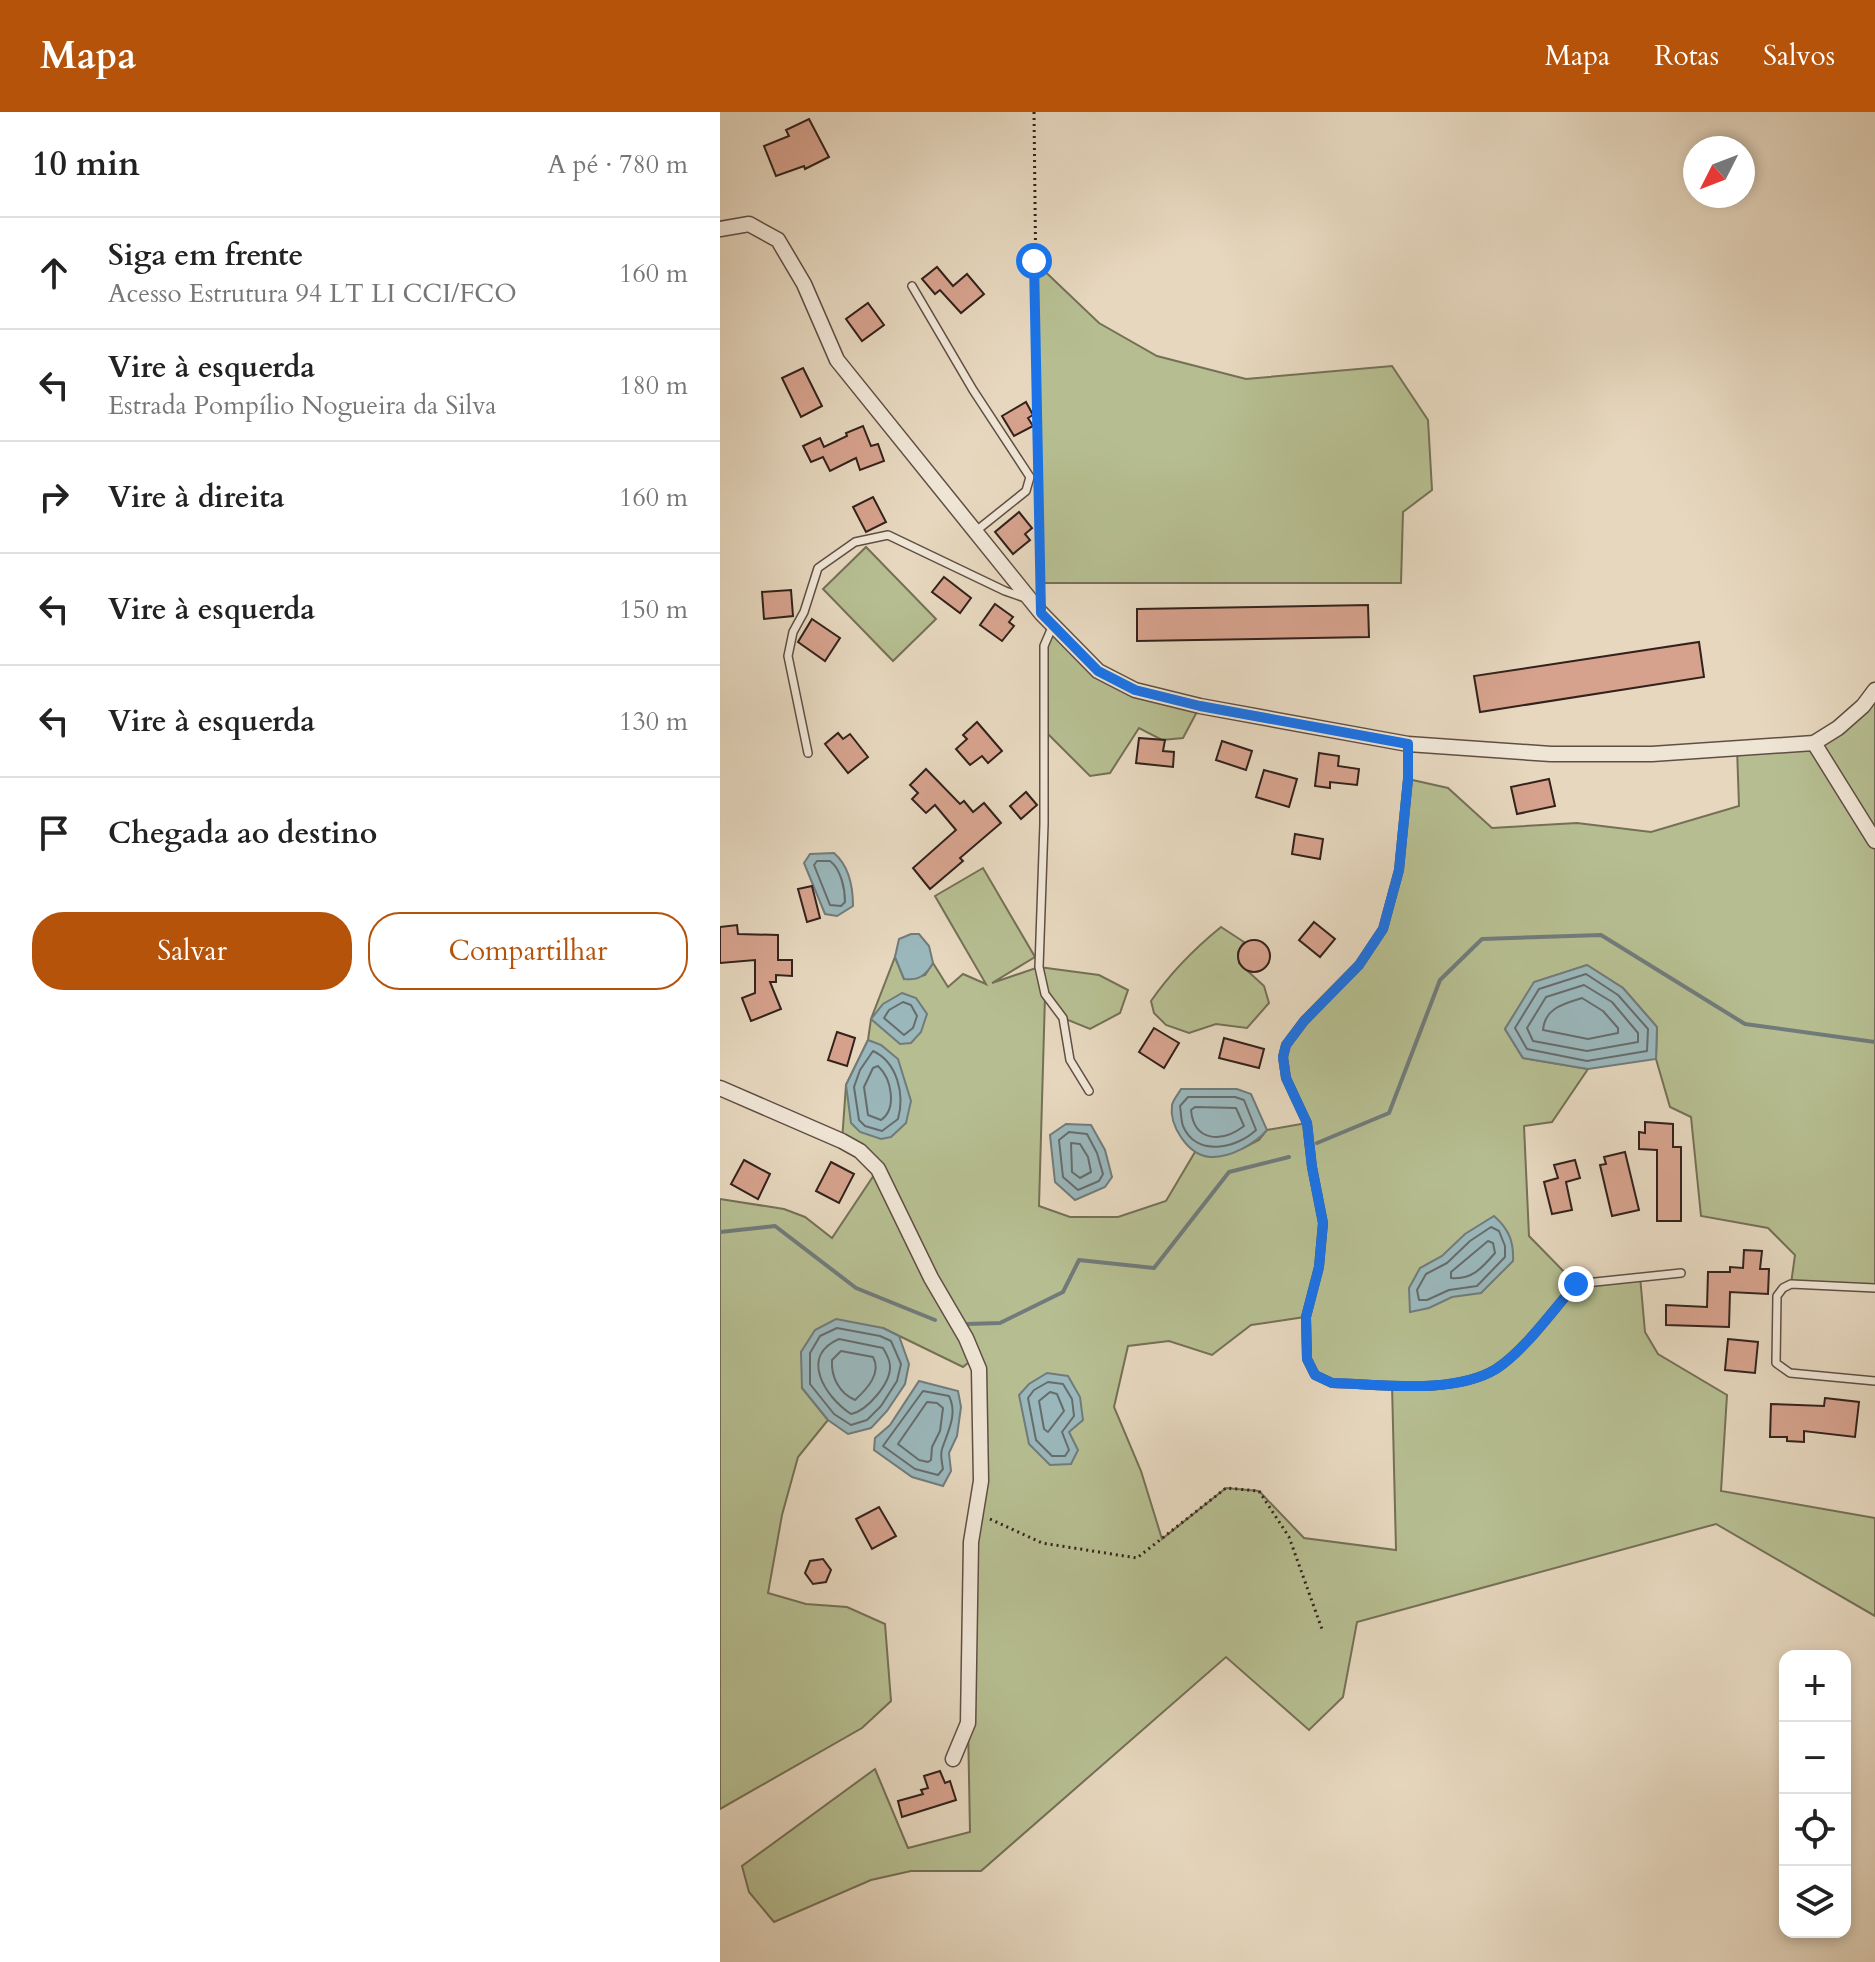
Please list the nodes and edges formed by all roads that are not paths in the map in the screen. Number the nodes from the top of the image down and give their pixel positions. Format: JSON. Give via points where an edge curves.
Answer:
{"nodes":[{"id":1,"x":720,"y":229,"type":"edge"},
{"id":2,"x":912,"y":286,"type":"dead end"},
{"id":3,"x":976,"y":531,"type":"junction"},
{"id":4,"x":1031,"y":600,"type":"junction"},
{"id":5,"x":1053,"y":625,"type":"junction"},
{"id":6,"x":1875,"y":690,"type":"edge"},
{"id":7,"x":1814,"y":743,"type":"junction"},
{"id":8,"x":1408,"y":744,"type":"junction"},
{"id":9,"x":808,"y":753,"type":"dead end"},
{"id":10,"x":1875,"y":841,"type":"edge"},
{"id":11,"x":720,"y":1088,"type":"edge"},
{"id":12,"x":1089,"y":1091,"type":"dead end"},
{"id":13,"x":1681,"y":1273,"type":"dead end"},
{"id":14,"x":1875,"y":1288,"type":"edge"},
{"id":15,"x":1875,"y":1381,"type":"edge"},
{"id":16,"x":953,"y":1759,"type":"dead end"}],
"edges":[{"from":1,"to":3,"type":"street","via":[[749,224],[778,240],[837,360]]},
{"from":2,"to":3,"type":"lane","via":[[1030,477],[1026,491]]},
{"from":3,"to":4,"type":"street"},
{"from":4,"to":5,"type":"street"},
{"from":4,"to":9,"type":"lane","via":[[888,535],[855,542],[818,568],[793,632],[788,656]]},
{"from":5,"to":8,"type":"street","via":[[1098,671],[1135,690]]},
{"from":5,"to":12,"type":"lane","via":[[1044,646],[1039,967],[1045,994],[1063,1018],[1070,1060]]},
{"from":6,"to":7,"type":"street","via":[[1838,728]]},
{"from":7,"to":8,"type":"street","via":[[1652,754],[1551,754]]},
{"from":7,"to":10,"type":"street"},
{"from":8,"to":13,"type":"lane","via":[[1399,870],[1383,929],[1359,965],[1304,1021],[1283,1057],[1286,1078],[1307,1123],[1323,1223],[1306,1317],[1307,1359],[1315,1375],[1332,1383],[1463,1383],[1496,1369],[1517,1351],[1576,1284]]},
{"from":11,"to":16,"type":"street","via":[[842,1141],[878,1169],[979,1369],[981,1481],[971,1542],[968,1723]]},
{"from":14,"to":15,"type":"lane","via":[[1783,1288],[1777,1296],[1776,1363],[1790,1373]]}]}
